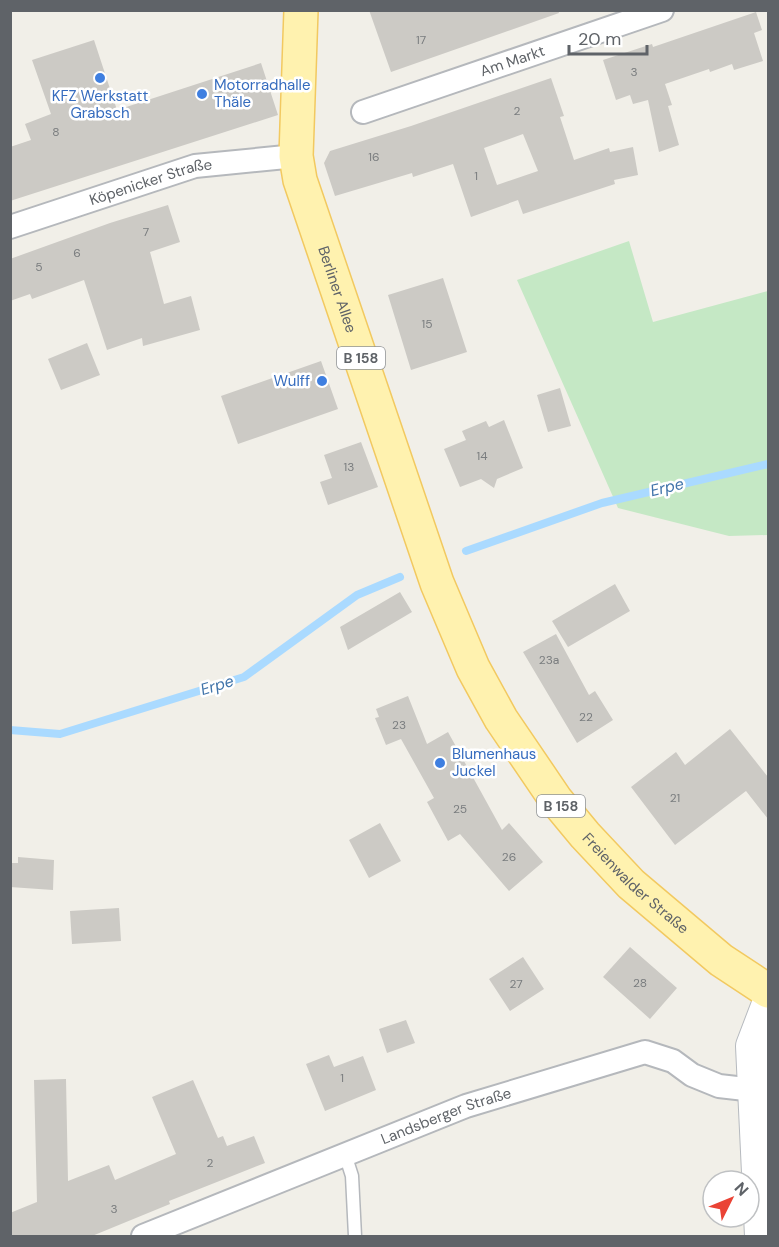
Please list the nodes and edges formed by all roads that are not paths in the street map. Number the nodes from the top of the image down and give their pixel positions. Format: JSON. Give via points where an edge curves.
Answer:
{"nodes":[{"id":1,"x":302,"y":10,"type":"edge"},
{"id":2,"x":662,"y":10,"type":"edge"},
{"id":3,"x":363,"y":112,"type":"dead end"},
{"id":4,"x":297,"y":156,"type":"junction"},
{"id":5,"x":10,"y":227,"type":"edge"},
{"id":6,"x":430,"y":560,"type":"joint"},
{"id":7,"x":768,"y":991,"type":"edge"},
{"id":8,"x":768,"y":1004,"type":"edge"},
{"id":9,"x":754,"y":1090,"type":"junction"},
{"id":10,"x":345,"y":1155,"type":"junction"},
{"id":11,"x":143,"y":1236,"type":"edge"},
{"id":12,"x":355,"y":1236,"type":"edge"},
{"id":13,"x":761,"y":1236,"type":"edge"}],
"edges":[{"from":1,"to":4,"type":"main road","name":"Berliner Allee","number":"B 158"},
{"from":2,"to":3,"type":"street","name":"Am Markt"},
{"from":4,"to":5,"type":"street","name":"Köpenicker Straße","via":[[195,166]]},
{"from":4,"to":6,"type":"main road","name":"Berliner Allee","number":"B 158","via":[[306,201]]},
{"from":6,"to":7,"type":"main road","name":"Freienwalder Straße","number":"B 158","via":[[473,668],[501,719],[556,800],[646,898],[721,960]]},
{"from":8,"to":9,"type":"main road","via":[[752,1046]]},
{"from":9,"to":10,"type":"street","name":"Landsberger Straße","via":[[712,1084],[673,1061],[645,1052],[466,1106]]},
{"from":9,"to":13,"type":"main road"},
{"from":10,"to":11,"type":"street","name":"Landsberger Straße"},
{"from":10,"to":12,"type":"lane","via":[[352,1176]]}]}
